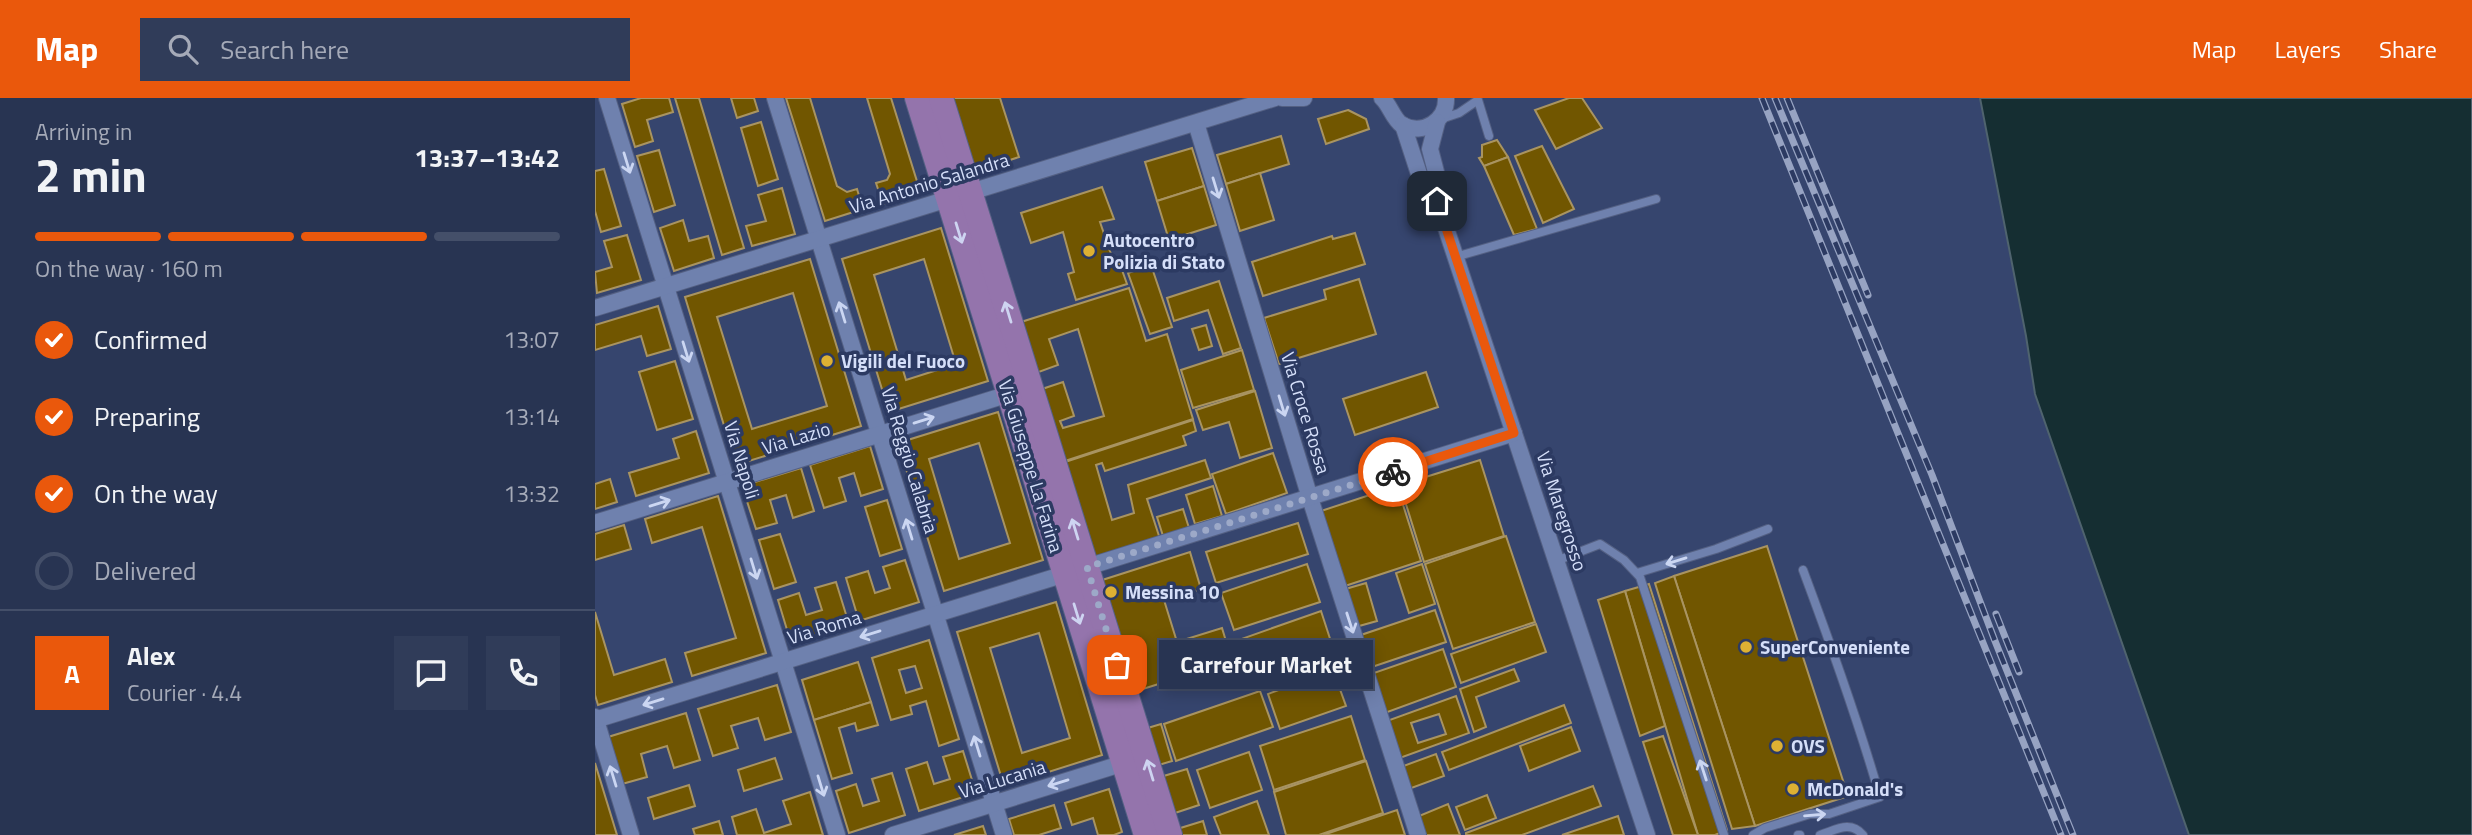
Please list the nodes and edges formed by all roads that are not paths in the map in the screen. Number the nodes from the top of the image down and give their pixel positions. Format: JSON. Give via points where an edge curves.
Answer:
{"nodes":[{"id":1,"x":607,"y":98,"type":"edge"},
{"id":2,"x":775,"y":98,"type":"edge"},
{"id":3,"x":917,"y":98,"type":"edge"},
{"id":4,"x":941,"y":98,"type":"edge"},
{"id":5,"x":1275,"y":98,"type":"edge"},
{"id":6,"x":1282,"y":98,"type":"edge"},
{"id":7,"x":1304,"y":98,"type":"edge"},
{"id":8,"x":1382,"y":98,"type":"edge"},
{"id":9,"x":1446,"y":98,"type":"edge"},
{"id":10,"x":1465,"y":98,"type":"edge"},
{"id":11,"x":1479,"y":99,"type":"edge"},
{"id":12,"x":1439,"y":121,"type":"junction"},
{"id":13,"x":1196,"y":123,"type":"junction"},
{"id":14,"x":1403,"y":125,"type":"junction"},
{"id":15,"x":1489,"y":136,"type":"dead end"},
{"id":16,"x":959,"y":196,"type":"junction"},
{"id":17,"x":1656,"y":198,"type":"dead end"},
{"id":18,"x":1437,"y":201,"type":"junction"},
{"id":19,"x":819,"y":239,"type":"junction"},
{"id":20,"x":1455,"y":257,"type":"junction"},
{"id":21,"x":666,"y":286,"type":"junction"},
{"id":22,"x":595,"y":308,"type":"edge"},
{"id":23,"x":1009,"y":394,"type":"junction"},
{"id":24,"x":1514,"y":433,"type":"junction"},
{"id":25,"x":880,"y":434,"type":"junction"},
{"id":26,"x":727,"y":482,"type":"junction"},
{"id":27,"x":1310,"y":498,"type":"junction"},
{"id":28,"x":595,"y":523,"type":"edge"},
{"id":29,"x":1768,"y":528,"type":"dead end"},
{"id":30,"x":1556,"y":561,"type":"junction"},
{"id":31,"x":1803,"y":570,"type":"dead end"},
{"id":32,"x":1076,"y":571,"type":"junction"},
{"id":33,"x":1637,"y":573,"type":"junction"},
{"id":34,"x":936,"y":614,"type":"junction"},
{"id":35,"x":783,"y":662,"type":"junction"},
{"id":36,"x":595,"y":719,"type":"edge"},
{"id":37,"x":1123,"y":763,"type":"junction"},
{"id":38,"x":994,"y":803,"type":"junction"},
{"id":39,"x":631,"y":835,"type":"edge"},
{"id":40,"x":837,"y":835,"type":"edge"},
{"id":41,"x":893,"y":835,"type":"edge"},
{"id":42,"x":1004,"y":835,"type":"edge"},
{"id":43,"x":1146,"y":835,"type":"edge"},
{"id":44,"x":1170,"y":835,"type":"edge"},
{"id":45,"x":1418,"y":835,"type":"edge"},
{"id":46,"x":1647,"y":835,"type":"edge"},
{"id":47,"x":1724,"y":835,"type":"edge"},
{"id":48,"x":1753,"y":835,"type":"edge"},
{"id":49,"x":1820,"y":835,"type":"edge"},
{"id":50,"x":1863,"y":835,"type":"edge"}],
"edges":[{"from":1,"to":21,"type":"street","name":"Via Napoli","one_way":true},
{"from":2,"to":19,"type":"street","name":"Via Reggio Calabria"},
{"from":3,"to":16,"type":"main road","name":"Via Giuseppe La Farina"},
{"from":4,"to":16,"type":"main road","name":"Via Giuseppe La Farina"},
{"from":5,"to":13,"type":"street","name":"Via Antonio Salandra"},
{"from":6,"to":7,"type":"street"},
{"from":8,"to":14,"type":"street"},
{"from":9,"to":12,"type":"street"},
{"from":10,"to":11,"type":"lane"},
{"from":11,"to":12,"type":"lane"},
{"from":11,"to":15,"type":"lane"},
{"from":12,"to":14,"type":"street","via":[[1420,128]]},
{"from":12,"to":18,"type":"street","via":[[1430,149]]},
{"from":13,"to":16,"type":"street","name":"Via Antonio Salandra"},
{"from":13,"to":27,"type":"street","name":"Via Croce Rossa","one_way":true},
{"from":14,"to":18,"type":"street","via":[[1420,177]]},
{"from":16,"to":19,"type":"street","name":"Via Antonio Salandra"},
{"from":16,"to":23,"type":"main road","name":"Via Giuseppe La Farina","one_way":true},
{"from":32,"to":16,"type":"main road","name":"Via Giuseppe La Farina","one_way":true},
{"from":17,"to":20,"type":"lane"},
{"from":18,"to":20,"type":"street","name":"Via Maregrosso"},
{"from":19,"to":21,"type":"street","name":"Via Antonio Salandra"},
{"from":25,"to":19,"type":"street","name":"Via Reggio Calabria","one_way":true},
{"from":20,"to":24,"type":"street","name":"Via Maregrosso"},
{"from":21,"to":22,"type":"street","name":"Via Antonio Salandra"},
{"from":21,"to":26,"type":"street","name":"Via Napoli","one_way":true},
{"from":25,"to":23,"type":"street","name":"Via Lazio","one_way":true},
{"from":23,"to":32,"type":"main road","name":"Via Giuseppe La Farina"},
{"from":24,"to":27,"type":"street","name":"Via Roma"},
{"from":24,"to":30,"type":"street","name":"Via Maregrosso"},
{"from":25,"to":26,"type":"street","name":"Via Lazio"},
{"from":34,"to":25,"type":"street","name":"Via Reggio Calabria","one_way":true},
{"from":28,"to":26,"type":"street","name":"Via Lazio","one_way":true},
{"from":26,"to":35,"type":"street","name":"Via Napoli","one_way":true},
{"from":27,"to":32,"type":"street","name":"Via Roma"},
{"from":27,"to":45,"type":"street","name":"Via Croce Rossa","one_way":true},
{"from":29,"to":33,"type":"lane","one_way":true},
{"from":30,"to":33,"type":"lane","via":[[1600,544]]},
{"from":30,"to":46,"type":"street","name":"Via Maregrosso"},
{"from":48,"to":31,"type":"lane","one_way":true,"via":[[1810,814],[1829,814],[1880,797]]},
{"from":32,"to":34,"type":"street","name":"Via Roma"},
{"from":32,"to":37,"type":"main road","name":"Via Giuseppe La Farina","one_way":true},
{"from":44,"to":32,"type":"main road","name":"Via Giuseppe La Farina","one_way":true},
{"from":47,"to":33,"type":"lane","one_way":true},
{"from":34,"to":35,"type":"street","name":"Via Roma","one_way":true},
{"from":38,"to":34,"type":"street","name":"Via Reggio Calabria","one_way":true},
{"from":35,"to":36,"type":"street","name":"Via Roma","one_way":true},
{"from":35,"to":40,"type":"street","name":"Via Napoli","one_way":true},
{"from":39,"to":36,"type":"street","one_way":true},
{"from":37,"to":38,"type":"street","name":"Via Lucania","one_way":true},
{"from":37,"to":43,"type":"main road","name":"Via Giuseppe La Farina"},
{"from":38,"to":41,"type":"street","name":"Via Lucania"},
{"from":38,"to":42,"type":"street","name":"Via Reggio Calabria"},
{"from":49,"to":50,"type":"lane","via":[[1847,825]]}]}
